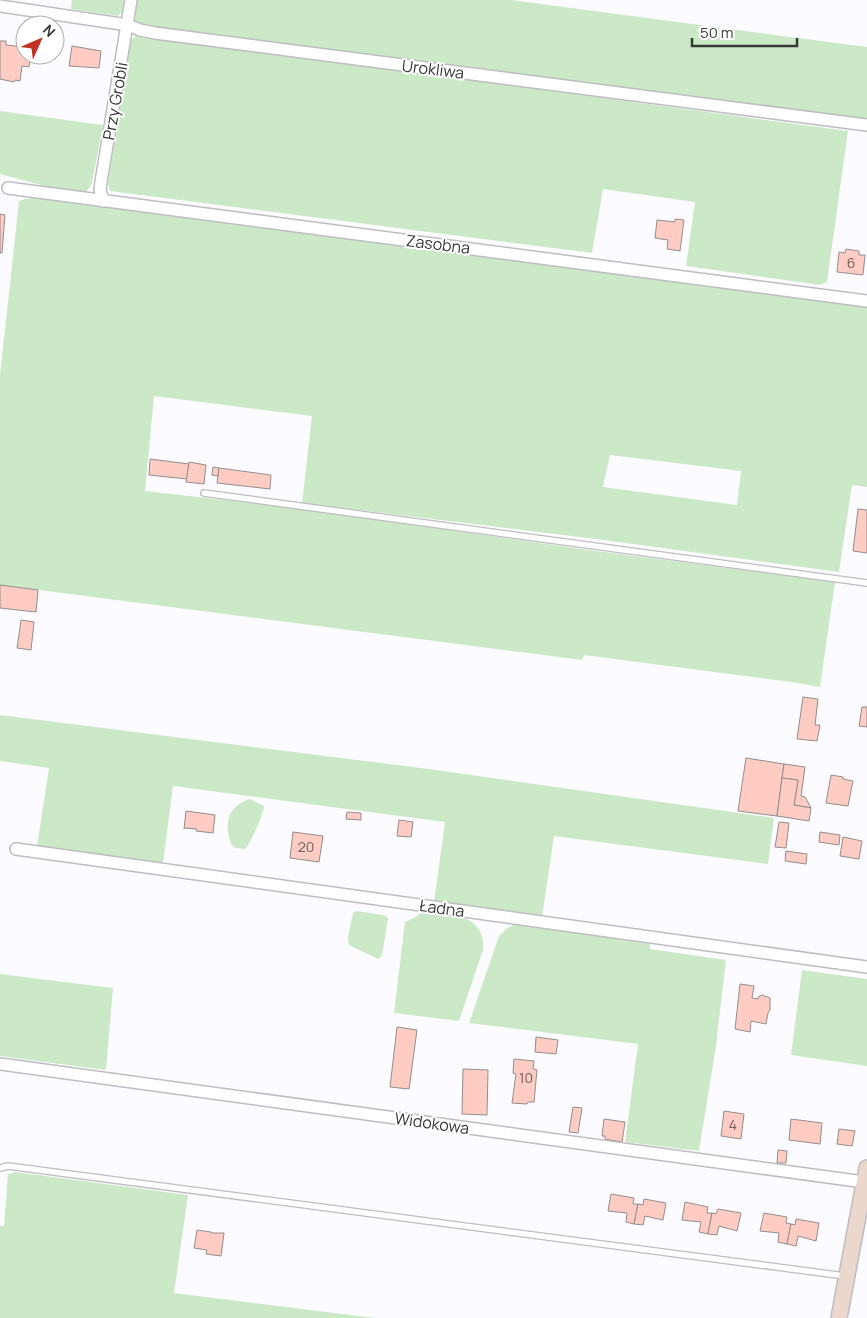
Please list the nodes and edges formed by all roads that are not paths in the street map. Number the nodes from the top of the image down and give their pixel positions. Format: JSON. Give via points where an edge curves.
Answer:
{"nodes":[{"id":1,"x":131,"y":0,"type":"edge"},
{"id":2,"x":0,"y":6,"type":"edge"},
{"id":3,"x":128,"y":25,"type":"junction"},
{"id":4,"x":867,"y":125,"type":"edge"},
{"id":5,"x":8,"y":188,"type":"dead end"},
{"id":6,"x":103,"y":201,"type":"junction"},
{"id":7,"x":867,"y":301,"type":"edge"},
{"id":8,"x":204,"y":493,"type":"dead end"},
{"id":9,"x":867,"y":583,"type":"edge"},
{"id":10,"x":16,"y":849,"type":"dead end"},
{"id":11,"x":867,"y":967,"type":"edge"},
{"id":12,"x":0,"y":1064,"type":"edge"},
{"id":13,"x":0,"y":1168,"type":"edge"},
{"id":14,"x":866,"y":1175,"type":"edge"},
{"id":15,"x":847,"y":1276,"type":"junction"},
{"id":16,"x":840,"y":1318,"type":"edge"}],
"edges":[{"from":1,"to":3,"type":"street","name":"Przy Grobli"},
{"from":2,"to":3,"type":"street","name":"Urokliwa"},
{"from":3,"to":4,"type":"street","name":"Urokliwa","via":[[155,33]]},
{"from":3,"to":6,"type":"street","name":"Przy Grobli","via":[[101,182]]},
{"from":5,"to":6,"type":"street","name":"Zasobna"},
{"from":6,"to":7,"type":"street","name":"Zasobna"},
{"from":8,"to":9,"type":"lane"},
{"from":10,"to":11,"type":"street","name":"Ładna"},
{"from":12,"to":14,"type":"street","name":"Widokowa"},
{"from":13,"to":15,"type":"lane","via":[[8,1166]]},
{"from":14,"to":15,"type":"street"},
{"from":15,"to":16,"type":"street"}]}
